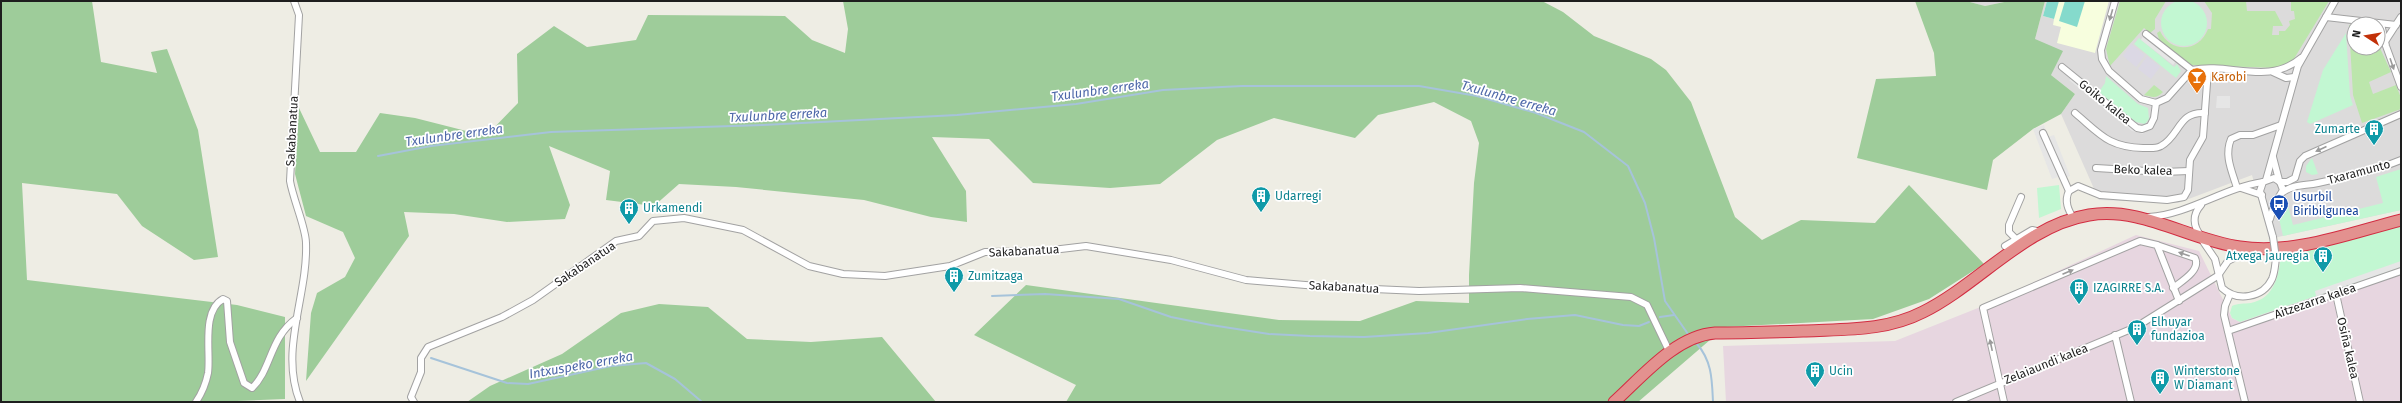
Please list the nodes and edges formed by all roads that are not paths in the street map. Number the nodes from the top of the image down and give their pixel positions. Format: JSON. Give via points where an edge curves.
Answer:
{"nodes":[{"id":1,"x":294,"y":1,"type":"edge"},
{"id":2,"x":2115,"y":1,"type":"edge"},
{"id":3,"x":2335,"y":1,"type":"edge"},
{"id":4,"x":2326,"y":17,"type":"junction"},
{"id":5,"x":2401,"y":19,"type":"edge"},
{"id":6,"x":2346,"y":20,"type":"edge"},
{"id":7,"x":2386,"y":24,"type":"edge"},
{"id":8,"x":2396,"y":25,"type":"junction"},
{"id":9,"x":2146,"y":34,"type":"dead end"},
{"id":10,"x":2386,"y":40,"type":"edge"},
{"id":11,"x":2386,"y":46,"type":"edge"},
{"id":12,"x":2301,"y":58,"type":"junction"},
{"id":13,"x":2062,"y":67,"type":"dead end"},
{"id":14,"x":2284,"y":69,"type":"junction"},
{"id":15,"x":2192,"y":70,"type":"junction"},
{"id":16,"x":2208,"y":70,"type":"junction"},
{"id":17,"x":2273,"y":72,"type":"junction"},
{"id":18,"x":2281,"y":76,"type":"junction"},
{"id":19,"x":2294,"y":77,"type":"junction"},
{"id":20,"x":2401,"y":87,"type":"edge"},
{"id":21,"x":2290,"y":91,"type":"junction"},
{"id":22,"x":2156,"y":103,"type":"junction"},
{"id":23,"x":2205,"y":113,"type":"junction"},
{"id":24,"x":2075,"y":114,"type":"dead end"},
{"id":25,"x":2401,"y":114,"type":"edge"},
{"id":26,"x":2280,"y":125,"type":"junction"},
{"id":27,"x":2043,"y":132,"type":"dead end"},
{"id":28,"x":2273,"y":154,"type":"junction"},
{"id":29,"x":2401,"y":160,"type":"edge"},
{"id":30,"x":2096,"y":168,"type":"dead end"},
{"id":31,"x":2189,"y":170,"type":"junction"},
{"id":32,"x":2293,"y":180,"type":"junction"},
{"id":33,"x":2265,"y":181,"type":"junction"},
{"id":34,"x":2279,"y":181,"type":"junction"},
{"id":35,"x":2316,"y":184,"type":"junction"},
{"id":36,"x":2237,"y":188,"type":"junction"},
{"id":37,"x":2069,"y":191,"type":"junction"},
{"id":38,"x":2283,"y":192,"type":"junction"},
{"id":39,"x":2263,"y":196,"type":"junction"},
{"id":40,"x":2021,"y":197,"type":"dead end"},
{"id":41,"x":2278,"y":200,"type":"junction"},
{"id":42,"x":2202,"y":204,"type":"junction"},
{"id":43,"x":2135,"y":217,"type":"junction"},
{"id":44,"x":2074,"y":219,"type":"junction"},
{"id":45,"x":2270,"y":219,"type":"junction"},
{"id":46,"x":2401,"y":220,"type":"edge"},
{"id":47,"x":2043,"y":232,"type":"junction"},
{"id":48,"x":2202,"y":238,"type":"junction"},
{"id":49,"x":2016,"y":239,"type":"junction"},
{"id":50,"x":2157,"y":245,"type":"junction"},
{"id":51,"x":2005,"y":246,"type":"dead end"},
{"id":52,"x":2253,"y":249,"type":"junction"},
{"id":53,"x":2401,"y":271,"type":"edge"},
{"id":54,"x":2218,"y":275,"type":"junction"},
{"id":55,"x":2174,"y":288,"type":"junction"},
{"id":56,"x":2230,"y":294,"type":"junction"},
{"id":57,"x":2336,"y":294,"type":"junction"},
{"id":58,"x":2178,"y":301,"type":"junction"},
{"id":59,"x":297,"y":318,"type":"junction"},
{"id":60,"x":2228,"y":331,"type":"junction"},
{"id":61,"x":2115,"y":335,"type":"junction"},
{"id":62,"x":1670,"y":353,"type":"junction"},
{"id":63,"x":2000,"y":383,"type":"junction"},
{"id":64,"x":196,"y":402,"type":"edge"},
{"id":65,"x":300,"y":402,"type":"edge"},
{"id":66,"x":414,"y":402,"type":"edge"},
{"id":67,"x":1614,"y":402,"type":"edge"},
{"id":68,"x":1956,"y":402,"type":"edge"},
{"id":69,"x":2004,"y":402,"type":"edge"},
{"id":70,"x":2131,"y":402,"type":"edge"},
{"id":71,"x":2245,"y":402,"type":"edge"},
{"id":72,"x":2360,"y":402,"type":"edge"}],
"edges":[{"from":1,"to":59,"type":"street","name":"Sakabanatua","via":[[299,15],[290,181],[306,241],[306,267]]},
{"from":2,"to":22,"type":"street","one_way":true,"via":[[2102,50],[2106,68],[2141,99]]},
{"from":3,"to":4,"type":"street"},
{"from":4,"to":6,"type":"street"},
{"from":4,"to":12,"type":"street"},
{"from":5,"to":8,"type":"street"},
{"from":7,"to":8,"type":"street"},
{"from":8,"to":10,"type":"street"},
{"from":9,"to":15,"type":"street"},
{"from":11,"to":20,"type":"street","one_way":true},
{"from":12,"to":14,"type":"street"},
{"from":12,"to":19,"type":"street"},
{"from":13,"to":22,"type":"street","name":"Goiko kalea","via":[[2137,128],[2145,128],[2152,123]]},
{"from":14,"to":17,"type":"street"},
{"from":14,"to":19,"type":"street","via":[[2291,71]]},
{"from":15,"to":16,"type":"street"},
{"from":15,"to":22,"type":"street","via":[[2167,98]]},
{"from":16,"to":17,"type":"street"},
{"from":16,"to":23,"type":"street"},
{"from":17,"to":18,"type":"street"},
{"from":18,"to":19,"type":"street"},
{"from":18,"to":21,"type":"street"},
{"from":19,"to":21,"type":"street"},
{"from":21,"to":26,"type":"street"},
{"from":23,"to":24,"type":"street","via":[[2188,116],[2167,142],[2156,148],[2119,146],[2111,143]]},
{"from":23,"to":31,"type":"street","via":[[2203,137],[2192,156]]},
{"from":25,"to":32,"type":"street","one_way":true,"via":[[2305,156],[2300,161],[2298,173]]},
{"from":26,"to":28,"type":"street"},
{"from":26,"to":36,"type":"street","via":[[2253,135],[2240,135],[2231,139],[2228,160]]},
{"from":27,"to":37,"type":"street"},
{"from":28,"to":33,"type":"street"},
{"from":28,"to":34,"type":"street"},
{"from":29,"to":35,"type":"street","name":"Txaramunto","via":[[2378,169]]},
{"from":30,"to":31,"type":"street","name":"Beko kalea","via":[[2163,172]]},
{"from":31,"to":37,"type":"street","via":[[2187,192],[2176,200],[2100,195],[2082,187]]},
{"from":32,"to":34,"type":"street","name":"Txaramunto"},
{"from":32,"to":35,"type":"street","name":"Txaramunto"},
{"from":33,"to":34,"type":"street","via":[[2271,178]]},
{"from":33,"to":36,"type":"street"},
{"from":33,"to":39,"type":"street","via":[[2261,187]]},
{"from":34,"to":38,"type":"street"},
{"from":35,"to":38,"type":"street","name":"Txaramunto","via":[[2297,186]]},
{"from":36,"to":39,"type":"street"},
{"from":36,"to":42,"type":"street"},
{"from":37,"to":44,"type":"street","via":[[2066,202]]},
{"from":38,"to":41,"type":"street"},
{"from":39,"to":41,"type":"street","via":[[2270,201]]},
{"from":39,"to":45,"type":"street"},
{"from":40,"to":49,"type":"street","via":[[2009,225],[2009,232]]},
{"from":41,"to":45,"type":"street"},
{"from":42,"to":43,"type":"street","via":[[2163,216]]},
{"from":42,"to":48,"type":"street","via":[[2196,213],[2194,223]]},
{"from":43,"to":44,"type":"highway","via":[[2101,214]]},
{"from":43,"to":48,"type":"highway"},
{"from":44,"to":47,"type":"highway"},
{"from":45,"to":56,"type":"street","bridge":true,"via":[[2276,258],[2272,280],[2264,289],[2249,296]]},
{"from":46,"to":52,"type":"highway","via":[[2293,247]]},
{"from":47,"to":49,"type":"street","via":[[2032,230]]},
{"from":47,"to":62,"type":"highway","via":[[1943,301],[1902,321],[1869,329],[1708,334],[1690,339]]},
{"from":48,"to":52,"type":"highway"},
{"from":48,"to":54,"type":"street","via":[[2213,254]]},
{"from":49,"to":51,"type":"street"},
{"from":50,"to":55,"type":"street"},
{"from":55,"to":50,"type":"street","name":"Zelaiaundi kalea","one_way":true,"via":[[2195,269],[2197,262],[2195,258]]},
{"from":63,"to":50,"type":"street","name":"Zelaiaundi kalea","one_way":true,"via":[[1983,308],[2140,241]]},
{"from":52,"to":54,"type":"street","name":"Zelaiaundi kalea","via":[[2228,261]]},
{"from":53,"to":57,"type":"street","name":"Aitzezarra kalea"},
{"from":54,"to":56,"type":"street","via":[[2222,288]]},
{"from":54,"to":58,"type":"street","name":"Zelaiaundi kalea"},
{"from":55,"to":58,"type":"street"},
{"from":56,"to":60,"type":"street","via":[[2224,311]]},
{"from":57,"to":60,"type":"street","name":"Aitzezarra kalea"},
{"from":57,"to":72,"type":"street","name":"Osiña kalea"},
{"from":58,"to":61,"type":"street","name":"Zelaiaundi kalea","via":[[2136,326]]},
{"from":59,"to":64,"type":"street","via":[[278,338],[261,376],[252,388],[244,383],[230,342],[227,301],[219,301],[213,311],[207,335],[206,381]]},
{"from":59,"to":65,"type":"street","name":"Sakabanatua","via":[[292,347],[295,390]]},
{"from":60,"to":71,"type":"street"},
{"from":61,"to":63,"type":"street","name":"Zelaiaundi kalea"},
{"from":61,"to":70,"type":"street"},
{"from":62,"to":66,"type":"street","name":"Sakabanatua","via":[[1647,305],[1631,297],[1520,288],[1419,291],[1246,280],[1171,260],[1086,246],[1044,251],[985,252],[950,266],[885,276],[843,274],[809,266],[743,230],[684,218],[653,221],[638,236],[616,241],[533,300],[428,347],[421,358],[421,372],[411,397]]},
{"from":62,"to":67,"type":"highway"},
{"from":63,"to":68,"type":"street"},
{"from":63,"to":69,"type":"street"}]}
